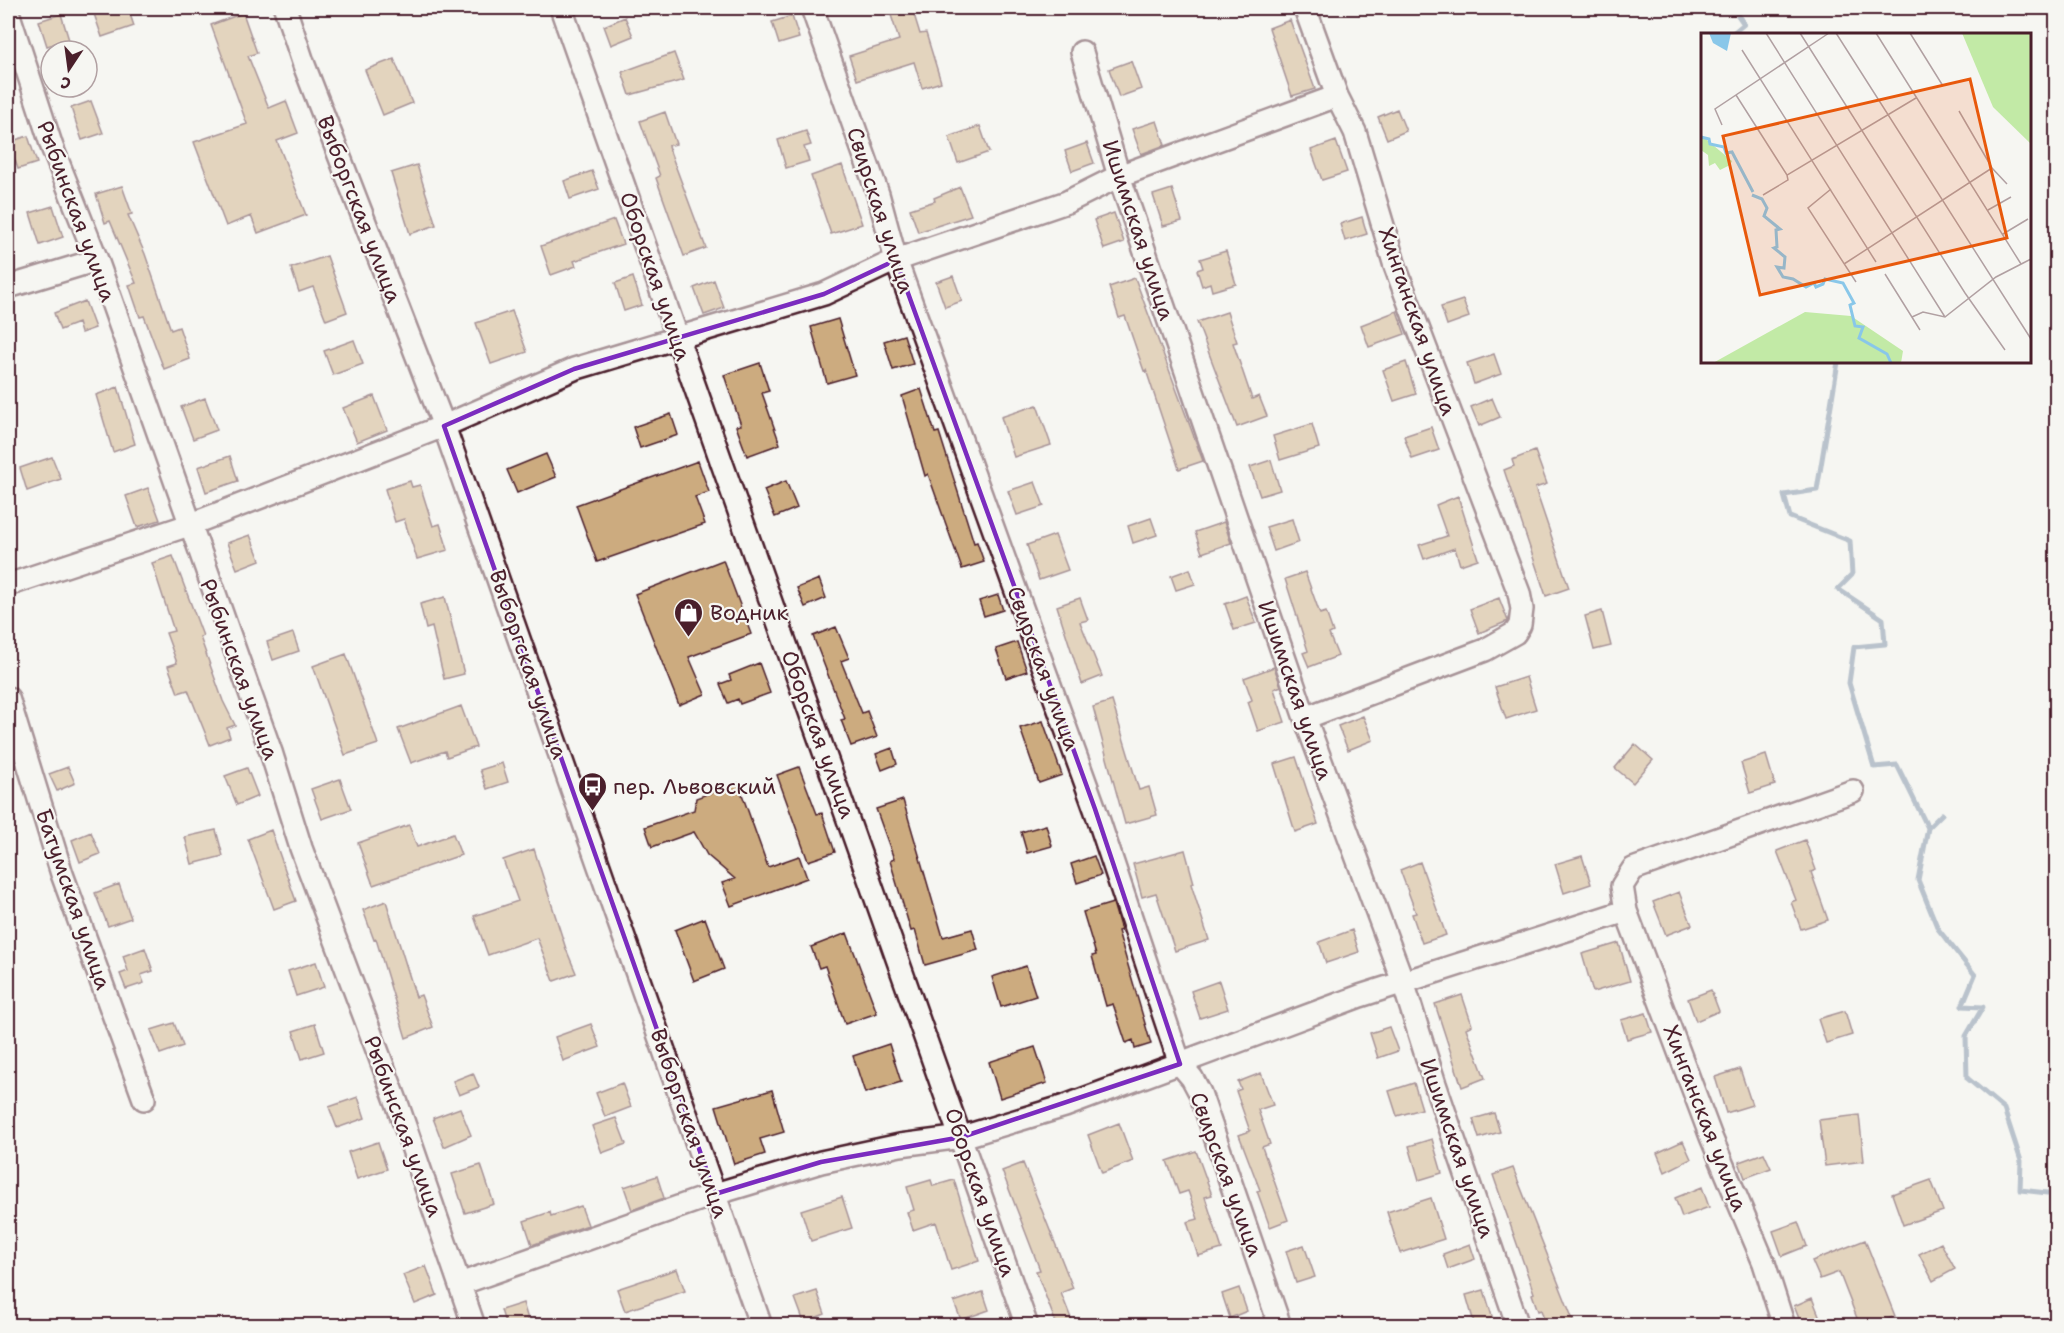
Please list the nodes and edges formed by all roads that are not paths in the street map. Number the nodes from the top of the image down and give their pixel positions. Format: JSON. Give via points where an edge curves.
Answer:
{"nodes":[{"id":1,"x":285,"y":8,"type":"edge"},
{"id":2,"x":561,"y":8,"type":"edge"},
{"id":3,"x":812,"y":8,"type":"edge"},
{"id":4,"x":1305,"y":8,"type":"edge"},
{"id":5,"x":8,"y":12,"type":"edge"},
{"id":6,"x":12,"y":44,"type":"edge"},
{"id":7,"x":1082,"y":52,"type":"dead end"},
{"id":8,"x":1337,"y":96,"type":"junction"},
{"id":9,"x":1119,"y":176,"type":"junction"},
{"id":10,"x":97,"y":260,"type":"junction"},
{"id":11,"x":896,"y":260,"type":"junction"},
{"id":12,"x":8,"y":287,"type":"edge"},
{"id":13,"x":677,"y":338,"type":"junction"},
{"id":14,"x":444,"y":426,"type":"junction"},
{"id":15,"x":189,"y":525,"type":"junction"},
{"id":16,"x":8,"y":585,"type":"edge"},
{"id":17,"x":8,"y":698,"type":"edge"},
{"id":18,"x":1305,"y":718,"type":"junction"},
{"id":19,"x":1853,"y":791,"type":"dead end"},
{"id":20,"x":1626,"y":911,"type":"junction"},
{"id":21,"x":1403,"y":982,"type":"junction"},
{"id":22,"x":1180,"y":1064,"type":"junction"},
{"id":23,"x":144,"y":1098,"type":"dead end"},
{"id":24,"x":962,"y":1137,"type":"junction"},
{"id":25,"x":715,"y":1194,"type":"junction"},
{"id":26,"x":460,"y":1284,"type":"junction"},
{"id":27,"x":474,"y":1326,"type":"edge"},
{"id":28,"x":761,"y":1326,"type":"edge"},
{"id":29,"x":1027,"y":1326,"type":"edge"},
{"id":30,"x":1280,"y":1326,"type":"edge"},
{"id":31,"x":1518,"y":1326,"type":"edge"},
{"id":32,"x":1784,"y":1326,"type":"edge"}],
"edges":[{"from":1,"to":14,"type":"street","name":"Выборгская улица"},
{"from":2,"to":13,"type":"street","name":"Оборская улица"},
{"from":3,"to":11,"type":"street","name":"Свирская улица","via":[[878,194]]},
{"from":4,"to":8,"type":"street","name":"Хинганская улица"},
{"from":5,"to":6,"type":"street","name":"Рыбинская улица"},
{"from":6,"to":10,"type":"street","name":"Рыбинская улица"},
{"from":7,"to":9,"type":"street","name":"Ишимская улица"},
{"from":8,"to":9,"type":"street"},
{"from":8,"to":18,"type":"street","name":"Хинганская улица","via":[[1361,151],[1395,266],[1522,609],[1515,633],[1454,662]]},
{"from":9,"to":11,"type":"street","via":[[1067,201]]},
{"from":9,"to":18,"type":"street","name":"Ишимская улица"},
{"from":10,"to":12,"type":"street"},
{"from":10,"to":15,"type":"street","name":"Рыбинская улица"},
{"from":11,"to":13,"type":"street","via":[[824,294]]},
{"from":11,"to":22,"type":"street","name":"Свирская улица","via":[[1095,809]]},
{"from":13,"to":14,"type":"street","via":[[574,369]]},
{"from":13,"to":24,"type":"street","name":"Оборская улица"},
{"from":14,"to":15,"type":"street"},
{"from":14,"to":25,"type":"street","name":"Выборгская улица"},
{"from":15,"to":16,"type":"street"},
{"from":15,"to":26,"type":"street","name":"Рыбинская улица","via":[[271,752],[301,848]]},
{"from":17,"to":23,"type":"street","name":"Батумская улица","via":[[62,874]]},
{"from":18,"to":21,"type":"street","name":"Ишимская улица"},
{"from":19,"to":20,"type":"street","name":"Хинганская улица","via":[[1633,869],[1622,886]]},
{"from":20,"to":21,"type":"street"},
{"from":20,"to":32,"type":"street","name":"Хинганская улица","via":[[1711,1137],[1764,1263]]},
{"from":21,"to":22,"type":"street"},
{"from":21,"to":31,"type":"street","name":"Ишимская улица"},
{"from":22,"to":24,"type":"street","via":[[1065,1106]]},
{"from":22,"to":30,"type":"street","name":"Свирская улица","via":[[1200,1093]]},
{"from":24,"to":25,"type":"street","via":[[820,1162]]},
{"from":24,"to":29,"type":"street","name":"Оборская улица"},
{"from":25,"to":26,"type":"street"},
{"from":25,"to":28,"type":"street","name":"Выборгская улица"},
{"from":26,"to":27,"type":"street","name":"Рыбинская улица"}]}
